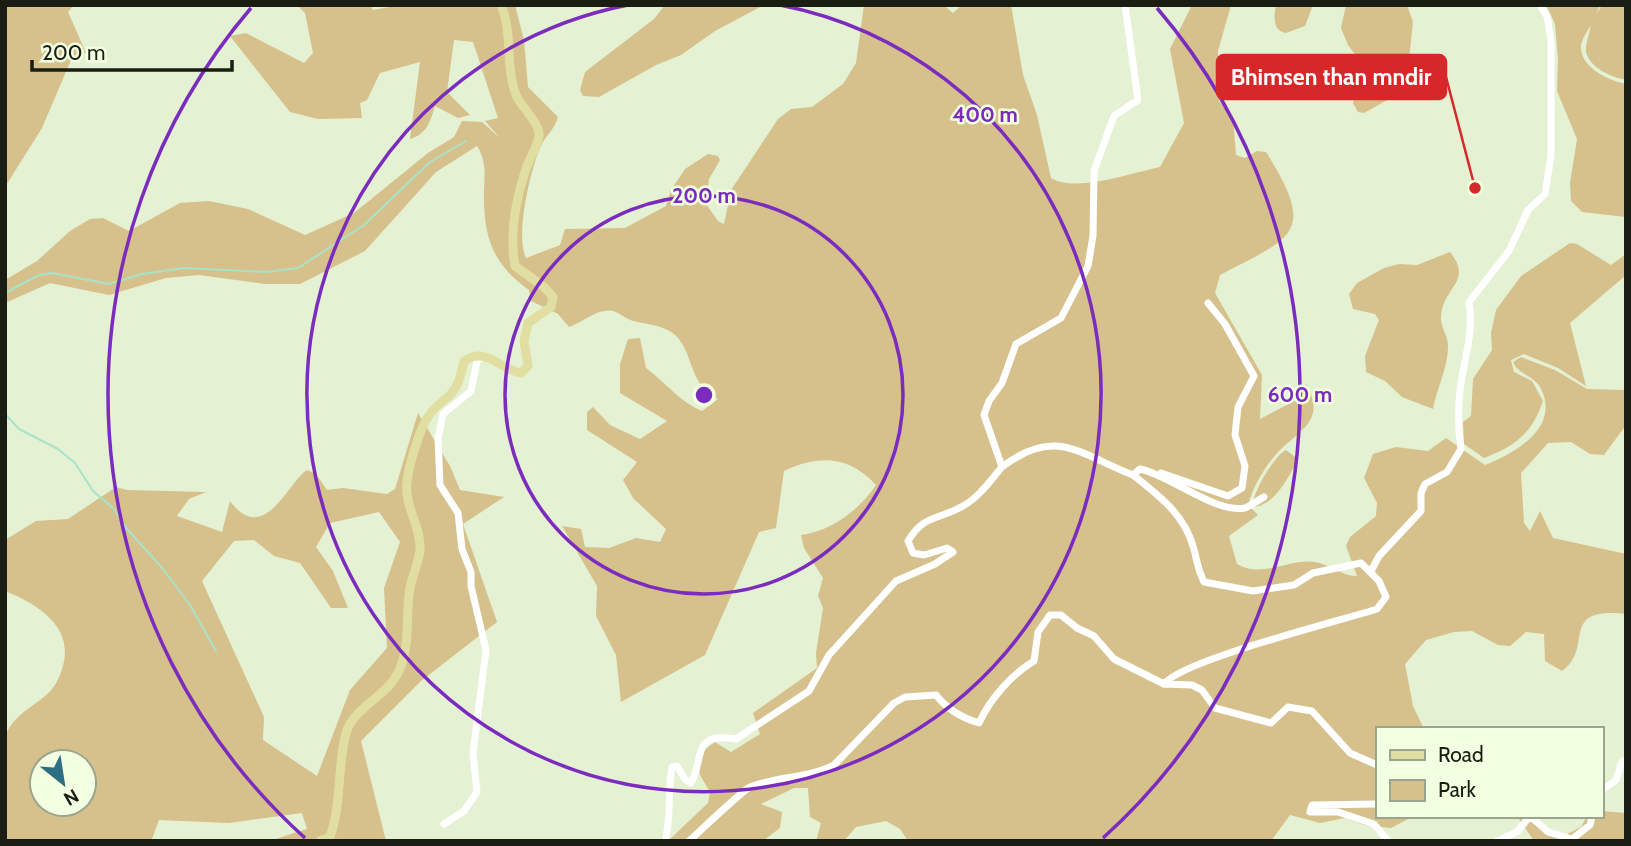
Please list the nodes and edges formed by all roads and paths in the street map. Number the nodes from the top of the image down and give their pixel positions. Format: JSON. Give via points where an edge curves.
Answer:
{"nodes":[{"id":1,"x":501,"y":5,"type":"edge"},
{"id":2,"x":1125,"y":5,"type":"edge"},
{"id":3,"x":1540,"y":5,"type":"edge"},
{"id":4,"x":1208,"y":303,"type":"dead end"},
{"id":5,"x":484,"y":355,"type":"junction"},
{"id":6,"x":1002,"y":467,"type":"junction"},
{"id":7,"x":1153,"y":472,"type":"junction"},
{"id":8,"x":1133,"y":475,"type":"junction"},
{"id":9,"x":1264,"y":497,"type":"dead end"},
{"id":10,"x":1371,"y":571,"type":"junction"},
{"id":11,"x":1164,"y":684,"type":"junction"},
{"id":12,"x":1626,"y":761,"type":"edge"},
{"id":13,"x":1376,"y":765,"type":"edge"},
{"id":14,"x":1603,"y":789,"type":"edge"},
{"id":15,"x":1376,"y":803,"type":"edge"},
{"id":16,"x":1528,"y":818,"type":"edge"},
{"id":17,"x":1532,"y":818,"type":"edge"},
{"id":18,"x":1592,"y":818,"type":"edge"},
{"id":19,"x":444,"y":824,"type":"dead end"},
{"id":20,"x":320,"y":841,"type":"edge"},
{"id":21,"x":665,"y":841,"type":"edge"},
{"id":22,"x":689,"y":841,"type":"edge"},
{"id":23,"x":1388,"y":841,"type":"edge"},
{"id":24,"x":1497,"y":841,"type":"edge"}],
"edges":[{"from":1,"to":5,"type":"main road","via":[[509,71],[539,137],[519,190],[511,247],[515,266],[553,297],[551,307],[528,323],[524,341],[528,366],[521,373]]},
{"from":2,"to":6,"type":"street","via":[[1138,100],[1114,116],[1094,171],[1088,265],[1061,318],[1016,344],[1002,383],[989,401],[985,415]]},
{"from":3,"to":10,"type":"street","via":[[1551,41],[1551,156],[1545,194],[1528,210],[1509,251],[1469,302],[1472,329],[1463,369],[1461,449],[1447,472],[1425,484],[1421,511]]},
{"from":4,"to":7,"type":"street","via":[[1254,376],[1238,407],[1235,435],[1245,466],[1242,488],[1228,496]]},
{"from":5,"to":19,"type":"street","via":[[477,361],[471,391],[443,414],[438,438],[440,485],[458,513],[486,650],[474,753],[477,792],[464,811]]},
{"from":5,"to":20,"type":"main road","via":[[464,361],[458,383],[425,420],[407,482],[408,507],[420,551],[409,593],[406,645],[398,673],[385,692],[356,716],[346,731],[337,819],[330,837]]},
{"from":6,"to":8,"type":"street","via":[[1023,451],[1053,445]]},
{"from":6,"to":21,"type":"street","via":[[982,492],[962,507],[930,517],[913,532],[908,541],[913,553],[947,548],[953,552],[896,580],[829,655],[809,691],[736,739],[722,736],[709,741],[696,758],[691,783],[677,766],[672,767]]},
{"from":7,"to":8,"type":"street","via":[[1140,469]]},
{"from":7,"to":9,"type":"street","via":[[1227,508],[1245,508]]},
{"from":8,"to":10,"type":"street","via":[[1180,516],[1204,582],[1253,591],[1294,585],[1313,573],[1361,563]]},
{"from":10,"to":11,"type":"street","via":[[1386,597],[1377,609],[1321,622],[1193,666],[1170,676]]},
{"from":11,"to":13,"type":"street","via":[[1192,685],[1202,690],[1214,708],[1271,723],[1288,707],[1312,710],[1350,753]]},
{"from":11,"to":22,"type":"street","via":[[1114,659],[1094,636],[1060,615],[1050,615],[1038,632],[1034,661],[1018,671],[987,706],[979,723],[943,704],[936,695],[905,697],[834,765],[747,788]]},
{"from":12,"to":14,"type":"street","via":[[1616,780]]},
{"from":15,"to":23,"type":"street","via":[[1312,805],[1310,812],[1338,812],[1374,824]]},
{"from":16,"to":24,"type":"street","via":[[1517,832]]},
{"from":17,"to":18,"type":"street","via":[[1548,832],[1572,839],[1590,825]]}]}
